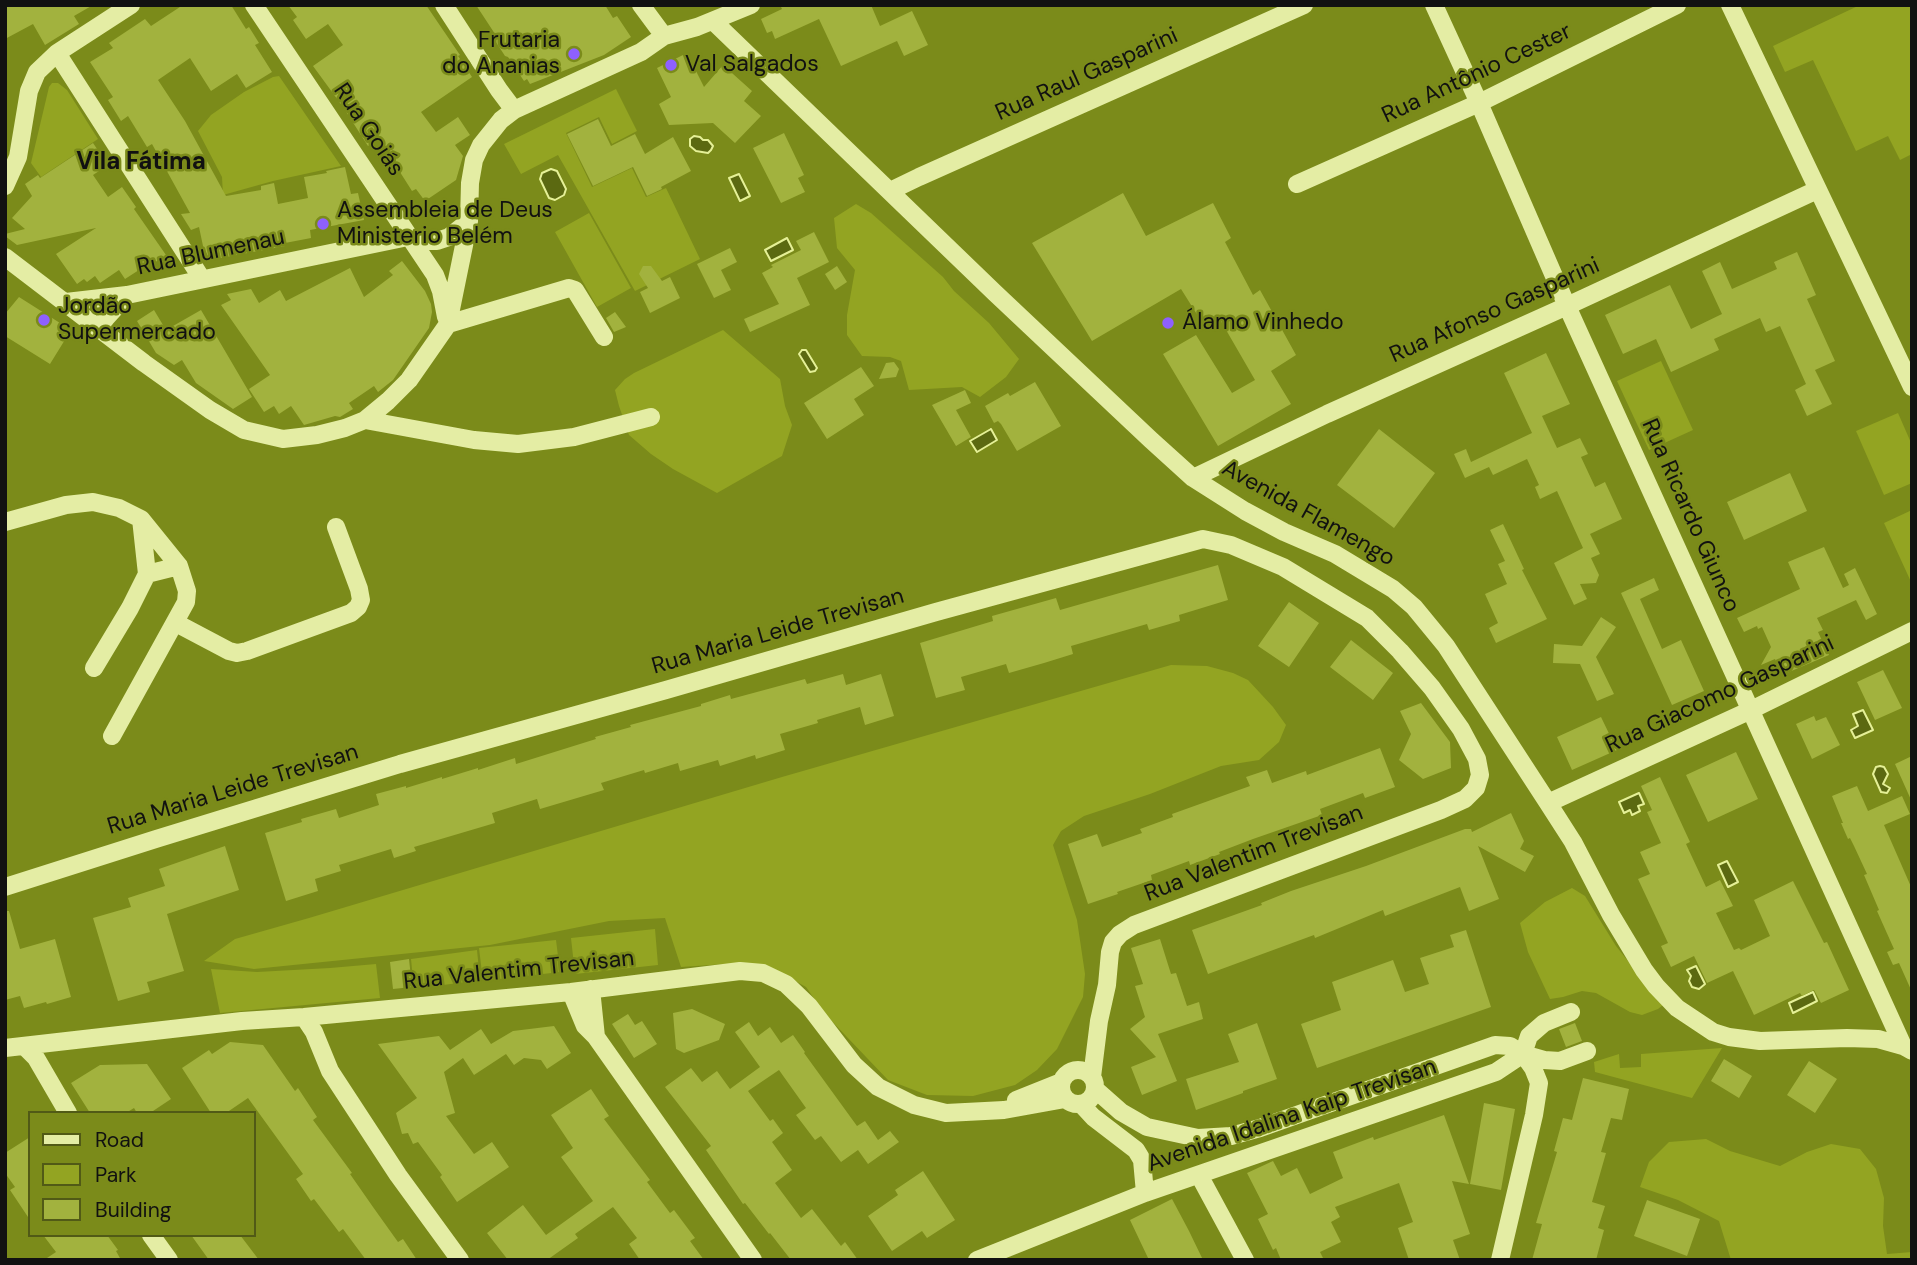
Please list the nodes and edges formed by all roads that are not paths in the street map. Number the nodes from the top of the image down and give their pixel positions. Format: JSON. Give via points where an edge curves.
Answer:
{"nodes":[{"id":1,"x":131,"y":5,"type":"edge"},
{"id":2,"x":254,"y":5,"type":"edge"},
{"id":3,"x":444,"y":5,"type":"edge"},
{"id":4,"x":641,"y":5,"type":"edge"},
{"id":5,"x":751,"y":5,"type":"edge"},
{"id":6,"x":1304,"y":5,"type":"edge"},
{"id":7,"x":1434,"y":5,"type":"edge"},
{"id":8,"x":1677,"y":5,"type":"edge"},
{"id":9,"x":1730,"y":5,"type":"edge"},
{"id":10,"x":713,"y":21,"type":"junction"},
{"id":11,"x":664,"y":36,"type":"junction"},
{"id":12,"x":57,"y":53,"type":"junction"},
{"id":13,"x":1479,"y":103,"type":"junction"},
{"id":14,"x":514,"y":110,"type":"junction"},
{"id":15,"x":1297,"y":184,"type":"dead end"},
{"id":16,"x":5,"y":186,"type":"edge"},
{"id":17,"x":1817,"y":190,"type":"junction"},
{"id":18,"x":890,"y":191,"type":"junction"},
{"id":19,"x":469,"y":221,"type":"junction"},
{"id":20,"x":408,"y":237,"type":"junction"},
{"id":21,"x":8,"y":266,"type":"edge"},
{"id":22,"x":202,"y":279,"type":"junction"},
{"id":23,"x":127,"y":295,"type":"junction"},
{"id":24,"x":66,"y":302,"type":"junction"},
{"id":25,"x":1567,"y":306,"type":"junction"},
{"id":26,"x":448,"y":324,"type":"junction"},
{"id":27,"x":99,"y":329,"type":"junction"},
{"id":28,"x":604,"y":337,"type":"dead end"},
{"id":29,"x":1912,"y":387,"type":"edge"},
{"id":30,"x":651,"y":417,"type":"dead end"},
{"id":31,"x":365,"y":419,"type":"junction"},
{"id":32,"x":1194,"y":478,"type":"junction"},
{"id":33,"x":141,"y":519,"type":"junction"},
{"id":34,"x":5,"y":522,"type":"edge"},
{"id":35,"x":336,"y":527,"type":"dead end"},
{"id":36,"x":179,"y":566,"type":"junction"},
{"id":37,"x":147,"y":574,"type":"junction"},
{"id":38,"x":176,"y":623,"type":"junction"},
{"id":39,"x":1912,"y":631,"type":"edge"},
{"id":40,"x":94,"y":668,"type":"dead end"},
{"id":41,"x":1751,"y":710,"type":"junction"},
{"id":42,"x":112,"y":736,"type":"dead end"},
{"id":43,"x":1480,"y":775,"type":"joint"},
{"id":44,"x":1548,"y":803,"type":"junction"},
{"id":45,"x":5,"y":887,"type":"edge"},
{"id":46,"x":591,"y":989,"type":"junction"},
{"id":47,"x":571,"y":992,"type":"junction"},
{"id":48,"x":1571,"y":1012,"type":"dead end"},
{"id":49,"x":304,"y":1017,"type":"junction"},
{"id":50,"x":1100,"y":1021,"type":"junction"},
{"id":51,"x":596,"y":1037,"type":"junction"},
{"id":52,"x":24,"y":1046,"type":"junction"},
{"id":53,"x":5,"y":1048,"type":"edge"},
{"id":54,"x":1908,"y":1048,"type":"edge"},
{"id":55,"x":1587,"y":1051,"type":"dead end"},
{"id":56,"x":1523,"y":1054,"type":"junction"},
{"id":57,"x":1093,"y":1083,"type":"junction"},
{"id":58,"x":1070,"y":1089,"type":"junction"},
{"id":59,"x":67,"y":1111,"type":"edge"},
{"id":60,"x":985,"y":1111,"type":"junction"},
{"id":61,"x":1199,"y":1175,"type":"junction"},
{"id":62,"x":1145,"y":1193,"type":"junction"},
{"id":63,"x":152,"y":1237,"type":"edge"},
{"id":64,"x":169,"y":1260,"type":"edge"},
{"id":65,"x":460,"y":1260,"type":"edge"},
{"id":66,"x":752,"y":1260,"type":"edge"},
{"id":67,"x":977,"y":1260,"type":"edge"},
{"id":68,"x":1245,"y":1260,"type":"edge"},
{"id":69,"x":1500,"y":1260,"type":"edge"}],
"edges":[{"from":1,"to":12,"type":"street"},
{"from":2,"to":20,"type":"street","name":"Rua Goiás"},
{"from":3,"to":14,"type":"street"},
{"from":4,"to":11,"type":"street"},
{"from":5,"to":10,"type":"street"},
{"from":6,"to":18,"type":"street","name":"Rua Raul Gasparini"},
{"from":7,"to":13,"type":"street","name":"Rua Ricardo Giunco"},
{"from":8,"to":13,"type":"street","name":"Rua Antônio Cester"},
{"from":9,"to":17,"type":"street"},
{"from":10,"to":11,"type":"street"},
{"from":10,"to":18,"type":"street","name":"Avenida Flamengo"},
{"from":11,"to":14,"type":"street","via":[[641,52]]},
{"from":12,"to":16,"type":"street","via":[[37,72],[29,90],[18,157]]},
{"from":12,"to":22,"type":"street"},
{"from":13,"to":15,"type":"street","name":"Rua Antônio Cester"},
{"from":13,"to":25,"type":"street","name":"Rua Ricardo Giunco"},
{"from":14,"to":19,"type":"street","via":[[490,132],[474,160]]},
{"from":17,"to":25,"type":"street","name":"Rua Afonso Gasparini"},
{"from":17,"to":29,"type":"street"},
{"from":18,"to":32,"type":"street","name":"Avenida Flamengo"},
{"from":19,"to":20,"type":"street","name":"Rua Blumenau","via":[[437,241]]},
{"from":19,"to":26,"type":"street"},
{"from":20,"to":22,"type":"street","name":"Rua Blumenau"},
{"from":20,"to":26,"type":"street","name":"Rua Goiás","via":[[435,275]]},
{"from":21,"to":24,"type":"street"},
{"from":22,"to":23,"type":"street","name":"Rua Blumenau"},
{"from":23,"to":24,"type":"street","name":"Rua Blumenau"},
{"from":23,"to":27,"type":"street"},
{"from":24,"to":27,"type":"street"},
{"from":25,"to":32,"type":"street","name":"Rua Afonso Gasparini"},
{"from":25,"to":41,"type":"street","name":"Rua Ricardo Giunco"},
{"from":26,"to":28,"type":"street","via":[[569,288],[575,290]]},
{"from":26,"to":31,"type":"street","via":[[409,380]]},
{"from":27,"to":31,"type":"street","via":[[244,430],[283,439],[317,435]]},
{"from":30,"to":31,"type":"street","via":[[574,437],[518,444]]},
{"from":32,"to":44,"type":"street","name":"Avenida Flamengo","via":[[1245,511],[1335,554],[1414,607],[1447,646]]},
{"from":33,"to":34,"type":"street","via":[[93,502]]},
{"from":33,"to":36,"type":"street"},
{"from":33,"to":37,"type":"street"},
{"from":35,"to":38,"type":"street","via":[[361,600],[351,613],[237,653]]},
{"from":36,"to":37,"type":"street"},
{"from":36,"to":38,"type":"street","via":[[187,592]]},
{"from":37,"to":40,"type":"street"},
{"from":38,"to":42,"type":"street"},
{"from":39,"to":41,"type":"street","name":"Rua Giacomo Gasparini"},
{"from":41,"to":44,"type":"street","name":"Rua Giacomo Gasparini"},
{"from":41,"to":54,"type":"street","name":"Rua Ricardo Giunco"},
{"from":43,"to":45,"type":"street","name":"Rua Maria Leide Trevisan","via":[[1461,729],[1432,688],[1367,618],[1283,567],[1231,545],[1203,539],[400,764]]},
{"from":43,"to":50,"type":"street","name":"Rua Valentim Trevisan","via":[[1465,799],[1441,810],[1120,934],[1110,952]]},
{"from":44,"to":54,"type":"street","name":"Avenida Flamengo","via":[[1644,970],[1688,1016],[1729,1038],[1878,1039]]},
{"from":46,"to":47,"type":"street","name":"Rua Valentim Trevisan"},
{"from":46,"to":51,"type":"street"},
{"from":46,"to":60,"type":"street","name":"Rua Valentim Trevisan","via":[[740,971],[763,973],[786,984],[809,1006],[854,1065],[878,1087],[914,1105],[946,1113]]},
{"from":47,"to":49,"type":"street","name":"Rua Valentim Trevisan"},
{"from":47,"to":51,"type":"street","via":[[585,1026]]},
{"from":48,"to":56,"type":"street","name":"Avenida Idalina Kaip Trevisan","via":[[1544,1023],[1529,1036]]},
{"from":49,"to":52,"type":"street","name":"Rua Valentim Trevisan"},
{"from":49,"to":65,"type":"street","via":[[330,1071]]},
{"from":50,"to":57,"type":"street","name":"Rua Valentim Trevisan"},
{"from":50,"to":58,"type":"street","name":"Rua Valentim Trevisan"},
{"from":51,"to":66,"type":"street"},
{"from":52,"to":53,"type":"street","name":"Rua Valentim Trevisan"},
{"from":52,"to":59,"type":"street"},
{"from":55,"to":56,"type":"street","name":"Avenida Idalina Kaip Trevisan","via":[[1560,1061]]},
{"from":56,"to":57,"type":"street","name":"Avenida Idalina Kaip Trevisan","via":[[1510,1046],[1495,1045],[1231,1136],[1198,1138],[1147,1127],[1121,1112]]},
{"from":56,"to":61,"type":"street","name":"Avenida Idalina Kaip Trevisan","via":[[1496,1072]]},
{"from":56,"to":69,"type":"street","via":[[1539,1083]]},
{"from":57,"to":58,"type":"street","via":[[1082,1071]]},
{"from":57,"to":58,"type":"street","via":[[1088,1101]]},
{"from":58,"to":60,"type":"street","name":"Rua Valentim Trevisan"},
{"from":58,"to":60,"type":"street","name":"Rua Valentim Trevisan","via":[[1004,1110]]},
{"from":58,"to":62,"type":"street","name":"Avenida Idalina Kaip Trevisan","via":[[1093,1117],[1136,1150],[1142,1160]]},
{"from":61,"to":62,"type":"street","name":"Avenida Idalina Kaip Trevisan"},
{"from":61,"to":68,"type":"street"},
{"from":62,"to":67,"type":"street"},
{"from":63,"to":64,"type":"street"}]}
